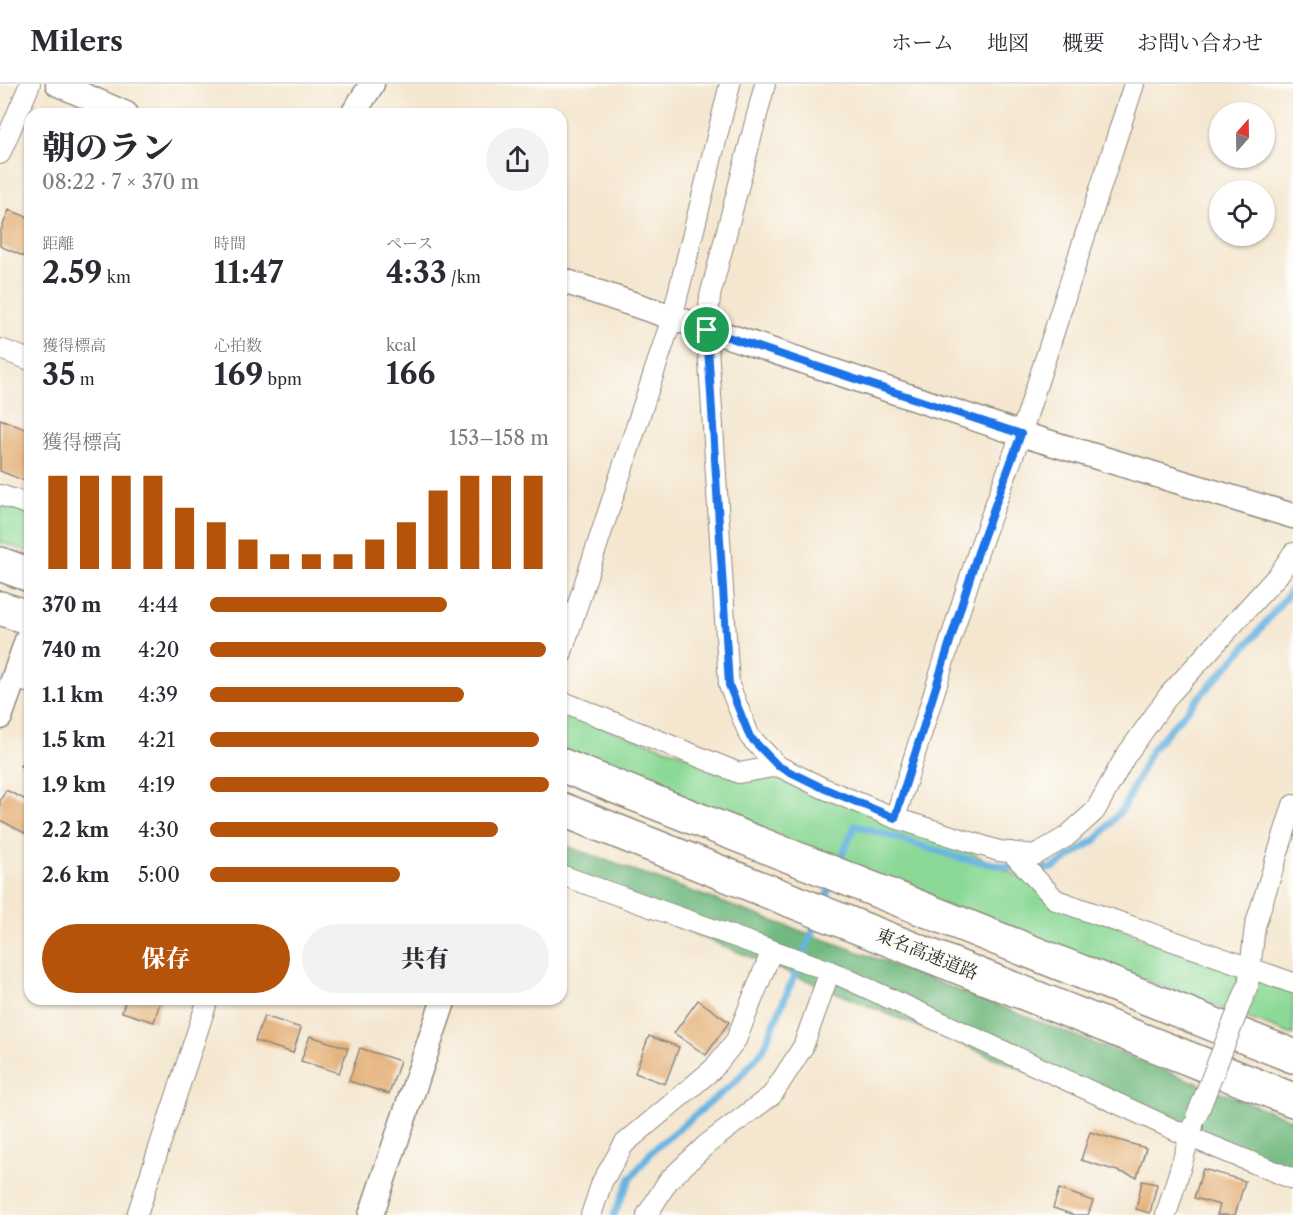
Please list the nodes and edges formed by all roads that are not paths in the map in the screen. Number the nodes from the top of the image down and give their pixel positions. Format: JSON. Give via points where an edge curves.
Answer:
{"nodes":[{"id":1,"x":30,"y":84,"type":"edge"},
{"id":2,"x":58,"y":84,"type":"edge"},
{"id":3,"x":372,"y":84,"type":"edge"},
{"id":4,"x":730,"y":84,"type":"edge"},
{"id":5,"x":765,"y":84,"type":"edge"},
{"id":6,"x":1134,"y":84,"type":"edge"},
{"id":7,"x":112,"y":108,"type":"edge"},
{"id":8,"x":357,"y":108,"type":"edge"},
{"id":9,"x":0,"y":154,"type":"edge"},
{"id":10,"x":567,"y":282,"type":"edge"},
{"id":11,"x":672,"y":318,"type":"junction"},
{"id":12,"x":707,"y":330,"type":"junction"},
{"id":13,"x":0,"y":349,"type":"edge"},
{"id":14,"x":24,"y":358,"type":"edge"},
{"id":15,"x":1021,"y":434,"type":"junction"},
{"id":16,"x":0,"y":495,"type":"edge"},
{"id":17,"x":24,"y":504,"type":"edge"},
{"id":18,"x":1293,"y":516,"type":"edge"},
{"id":19,"x":1293,"y":553,"type":"edge"},
{"id":20,"x":0,"y":564,"type":"edge"},
{"id":21,"x":24,"y":573,"type":"edge"},
{"id":22,"x":0,"y":608,"type":"edge"},
{"id":23,"x":24,"y":616,"type":"edge"},
{"id":24,"x":567,"y":637,"type":"edge"},
{"id":25,"x":21,"y":675,"type":"edge"},
{"id":26,"x":567,"y":704,"type":"edge"},
{"id":27,"x":2,"y":706,"type":"edge"},
{"id":28,"x":778,"y":766,"type":"junction"},
{"id":29,"x":567,"y":767,"type":"edge"},
{"id":30,"x":567,"y":811,"type":"edge"},
{"id":31,"x":1292,"y":814,"type":"edge"},
{"id":32,"x":895,"y":818,"type":"junction"},
{"id":33,"x":1011,"y":852,"type":"junction"},
{"id":34,"x":567,"y":877,"type":"edge"},
{"id":35,"x":772,"y":950,"type":"junction"},
{"id":36,"x":830,"y":971,"type":"junction"},
{"id":37,"x":1249,"y":976,"type":"junction"},
{"id":38,"x":1293,"y":983,"type":"edge"},
{"id":39,"x":206,"y":1005,"type":"edge"},
{"id":40,"x":442,"y":1005,"type":"edge"},
{"id":41,"x":1293,"y":1056,"type":"edge"},
{"id":42,"x":1293,"y":1100,"type":"edge"},
{"id":43,"x":1190,"y":1137,"type":"junction"},
{"id":44,"x":1293,"y":1179,"type":"edge"},
{"id":45,"x":137,"y":1215,"type":"edge"},
{"id":46,"x":371,"y":1215,"type":"edge"},
{"id":47,"x":591,"y":1215,"type":"edge"},
{"id":48,"x":647,"y":1215,"type":"edge"},
{"id":49,"x":1166,"y":1215,"type":"edge"}],
"edges":[{"from":1,"to":9,"type":"street"},
{"from":2,"to":7,"type":"street"},
{"from":3,"to":8,"type":"street"},
{"from":4,"to":11,"type":"street"},
{"from":5,"to":12,"type":"street","via":[[710,296]]},
{"from":6,"to":15,"type":"street"},
{"from":10,"to":11,"type":"street"},
{"from":11,"to":12,"type":"street"},
{"from":11,"to":24,"type":"street"},
{"from":12,"to":15,"type":"street"},
{"from":12,"to":28,"type":"street","via":[[729,685],[750,737]]},
{"from":13,"to":14,"type":"street"},
{"from":15,"to":18,"type":"street"},
{"from":15,"to":32,"type":"street","via":[[978,552]]},
{"from":16,"to":17,"type":"street"},
{"from":19,"to":33,"type":"street","via":[[1279,574],[1169,696],[1125,757],[1095,811],[1066,837],[1035,855]]},
{"from":20,"to":21,"type":"highway"},
{"from":22,"to":23,"type":"highway"},
{"from":25,"to":27,"type":"street"},
{"from":26,"to":28,"type":"street","via":[[739,773]]},
{"from":28,"to":32,"type":"street"},
{"from":29,"to":41,"type":"highway"},
{"from":30,"to":42,"type":"highway","name":"東名高速道路"},
{"from":31,"to":37,"type":"street","via":[[1255,926]]},
{"from":32,"to":33,"type":"street"},
{"from":33,"to":37,"type":"street","via":[[1056,900]]},
{"from":34,"to":35,"type":"street"},
{"from":35,"to":36,"type":"street"},
{"from":35,"to":47,"type":"street","via":[[736,1040],[713,1069],[624,1144],[602,1182]]},
{"from":36,"to":43,"type":"street"},
{"from":36,"to":48,"type":"street","via":[[803,1047],[772,1095],[706,1145],[668,1181]]},
{"from":37,"to":38,"type":"street"},
{"from":37,"to":43,"type":"street","bridge":true},
{"from":39,"to":45,"type":"street"},
{"from":40,"to":46,"type":"street"},
{"from":43,"to":44,"type":"street"},
{"from":43,"to":49,"type":"street"}]}
